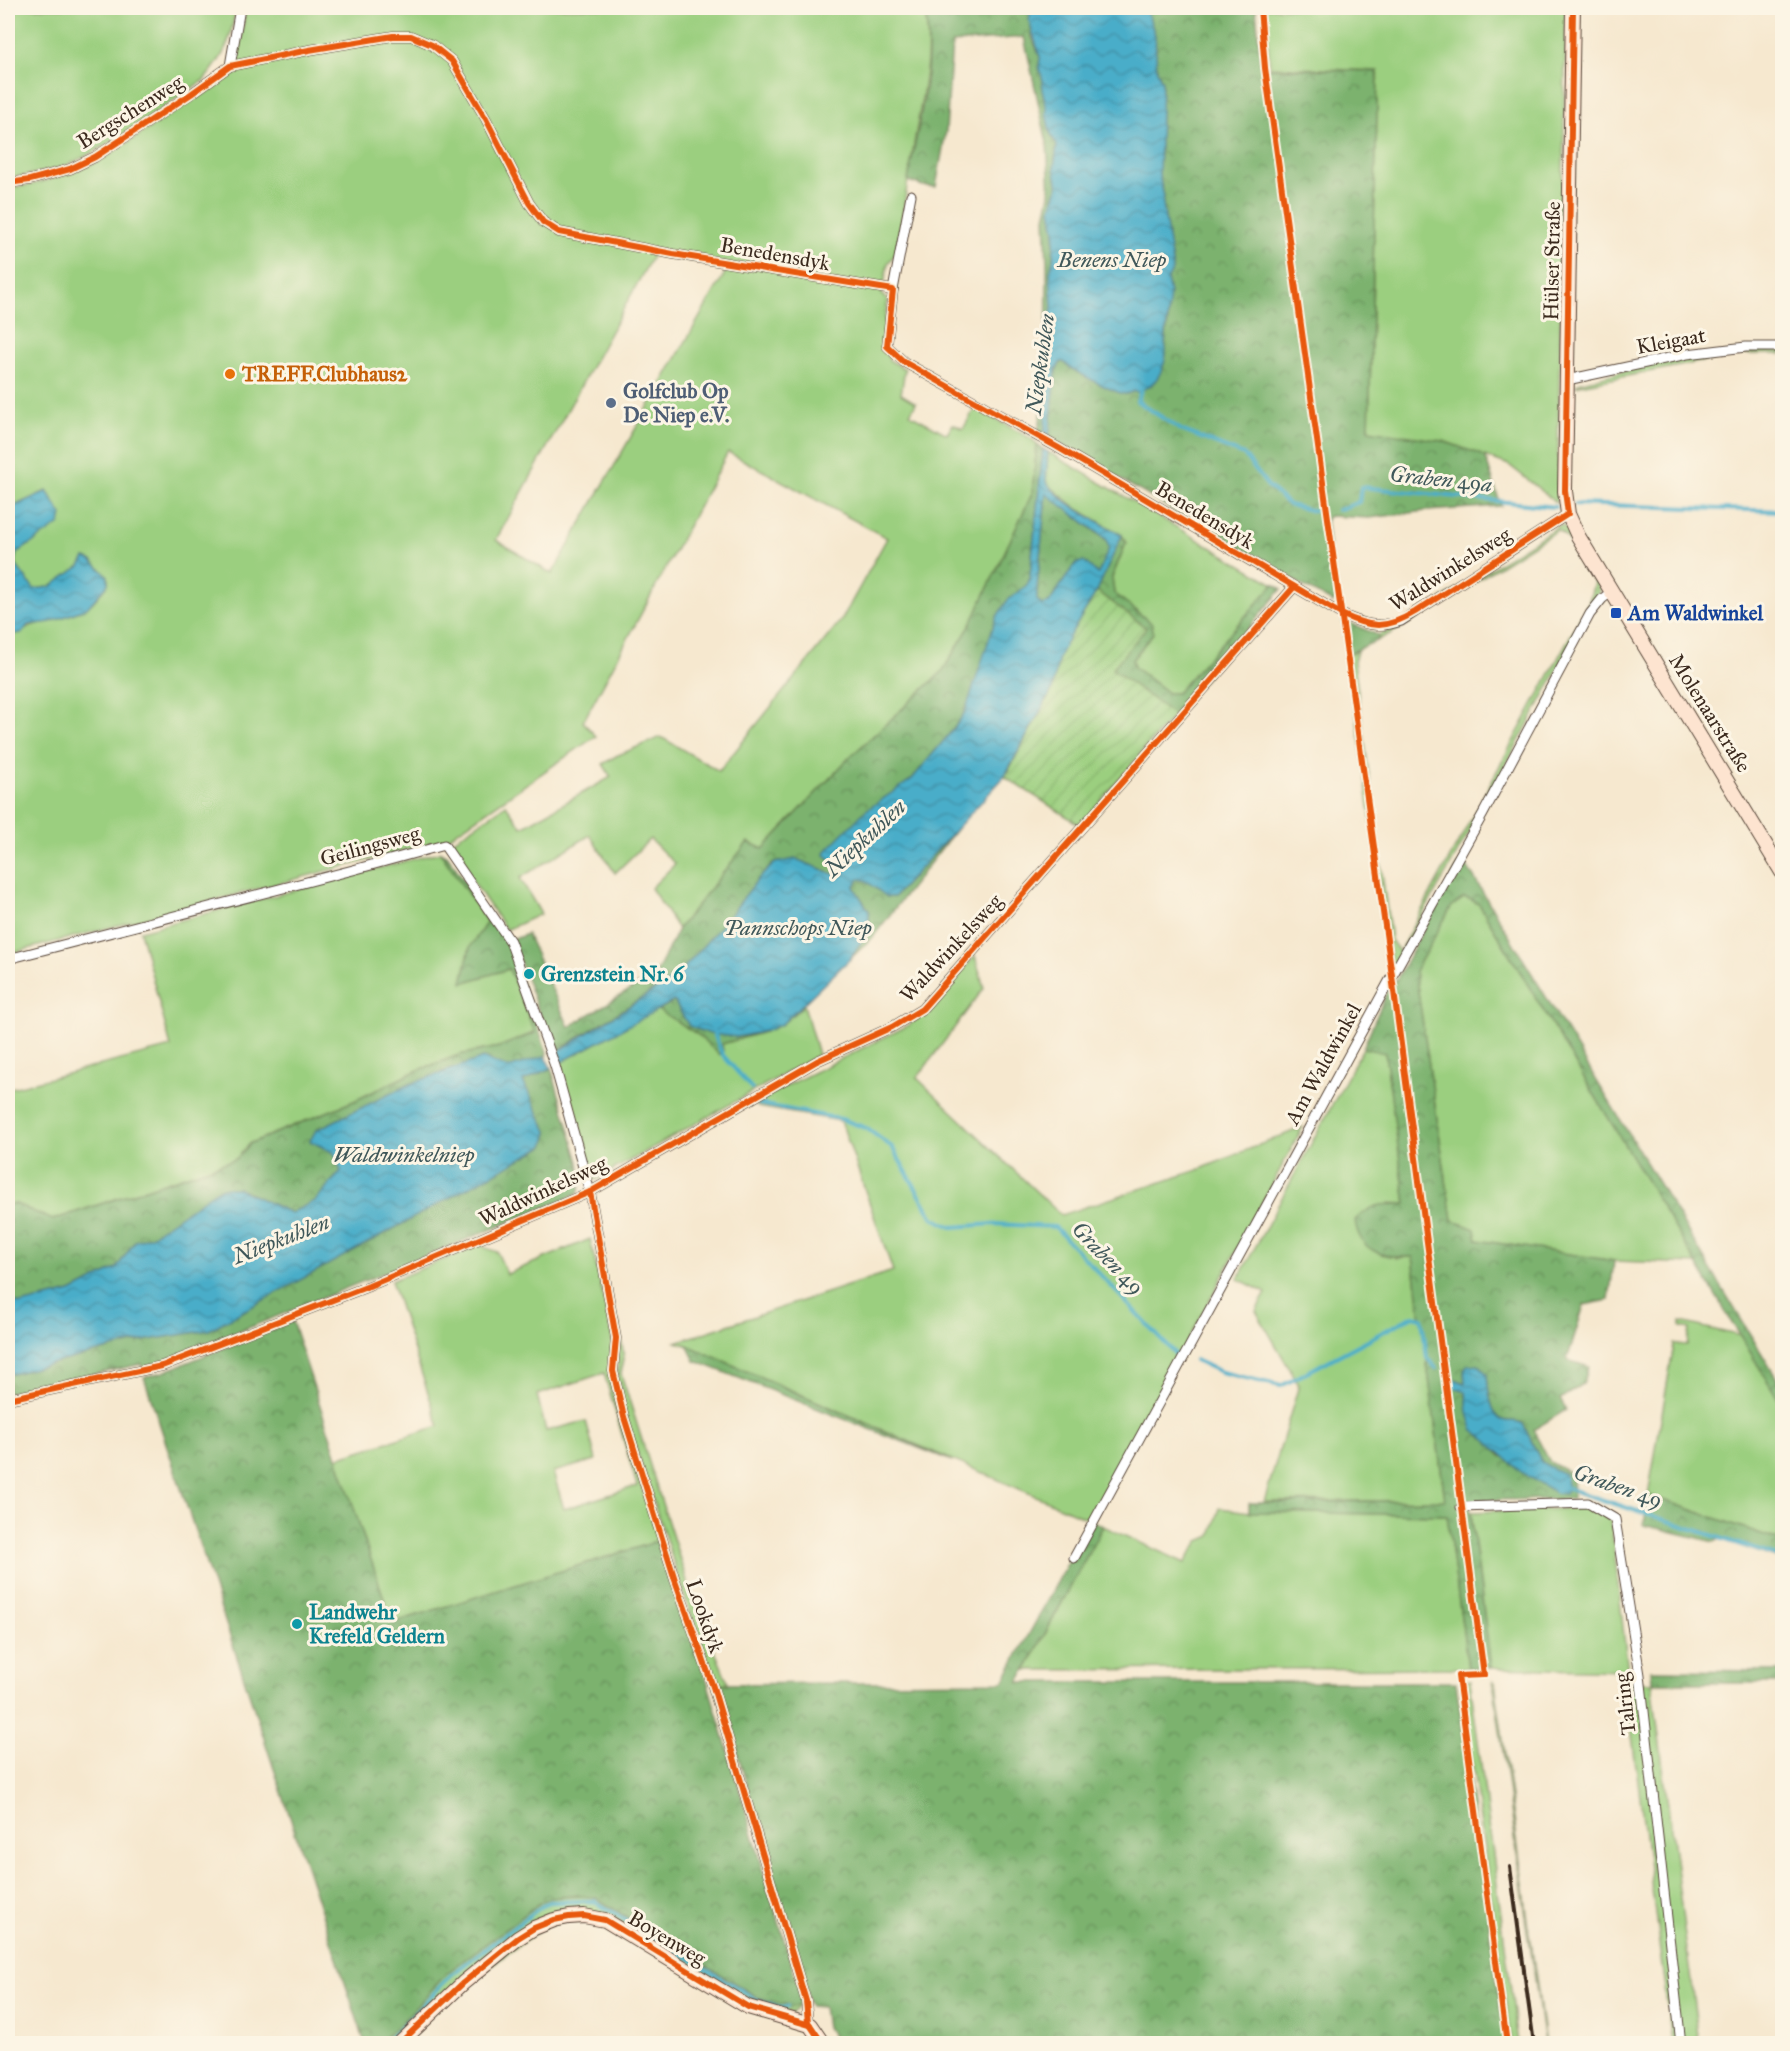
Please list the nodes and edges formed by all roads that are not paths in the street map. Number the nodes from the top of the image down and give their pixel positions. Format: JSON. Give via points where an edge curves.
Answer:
{"nodes":[{"id":1,"x":240,"y":8,"type":"edge"},
{"id":2,"x":1573,"y":8,"type":"edge"},
{"id":3,"x":230,"y":66,"type":"junction"},
{"id":4,"x":8,"y":183,"type":"edge"},
{"id":5,"x":911,"y":195,"type":"dead end"},
{"id":6,"x":893,"y":290,"type":"junction"},
{"id":7,"x":1782,"y":347,"type":"edge"},
{"id":8,"x":1567,"y":380,"type":"junction"},
{"id":9,"x":1568,"y":514,"type":"junction"},
{"id":10,"x":1602,"y":576,"type":"joint"},
{"id":11,"x":1294,"y":587,"type":"junction"},
{"id":12,"x":1611,"y":592,"type":"junction"},
{"id":13,"x":1782,"y":872,"type":"edge"},
{"id":14,"x":8,"y":959,"type":"edge"},
{"id":15,"x":590,"y":1192,"type":"junction"},
{"id":16,"x":8,"y":1400,"type":"edge"},
{"id":17,"x":1461,"y":1506,"type":"dead end"},
{"id":18,"x":1074,"y":1558,"type":"dead end"},
{"id":19,"x":810,"y":2025,"type":"junction"},
{"id":20,"x":399,"y":2043,"type":"edge"},
{"id":21,"x":823,"y":2043,"type":"edge"},
{"id":22,"x":1681,"y":2043,"type":"edge"}],
"edges":[{"from":1,"to":3,"type":"street"},
{"from":2,"to":8,"type":"street","name":"Hülser Straße"},
{"from":3,"to":4,"type":"street","name":"Bergschenweg","via":[[95,157],[30,180]]},
{"from":3,"to":6,"type":"street","name":"Benedensdyk","via":[[411,36],[452,60],[529,203],[543,222],[559,232]]},
{"from":5,"to":6,"type":"street","name":"Benedensdyk"},
{"from":6,"to":11,"type":"street","name":"Benedensdyk","via":[[887,346],[904,362]]},
{"from":7,"to":8,"type":"street","name":"Kleigaat","via":[[1688,354]]},
{"from":8,"to":9,"type":"street","name":"Hülser Straße"},
{"from":9,"to":10,"type":"street","name":"Hülser Straße"},
{"from":9,"to":11,"type":"street","name":"Waldwinkelsweg","via":[[1392,624],[1374,626],[1352,619]]},
{"from":10,"to":12,"type":"street","name":"Molenaarstraße"},
{"from":11,"to":15,"type":"street","name":"Waldwinkelsweg","via":[[922,1009],[892,1028],[817,1061]]},
{"from":12,"to":13,"type":"street","name":"Molenaarstraße"},
{"from":12,"to":18,"type":"street","name":"Am Waldwinkel","via":[[1590,614]]},
{"from":14,"to":15,"type":"street","name":"Geilingsweg","via":[[444,845],[510,941],[555,1066]]},
{"from":15,"to":16,"type":"street","name":"Waldwinkelsweg","via":[[369,1286],[147,1371]]},
{"from":15,"to":19,"type":"street","name":"Lookdyk","via":[[616,1338],[613,1371],[624,1417],[713,1687],[807,2001]]},
{"from":17,"to":22,"type":"street","name":"Talring","via":[[1588,1503],[1616,1519],[1640,1675]]},
{"from":19,"to":20,"type":"street","name":"Boyenweg","via":[[748,2007],[605,1920],[584,1916],[544,1924],[518,1938]]},
{"from":19,"to":21,"type":"street","name":"Lookdyk"}]}
